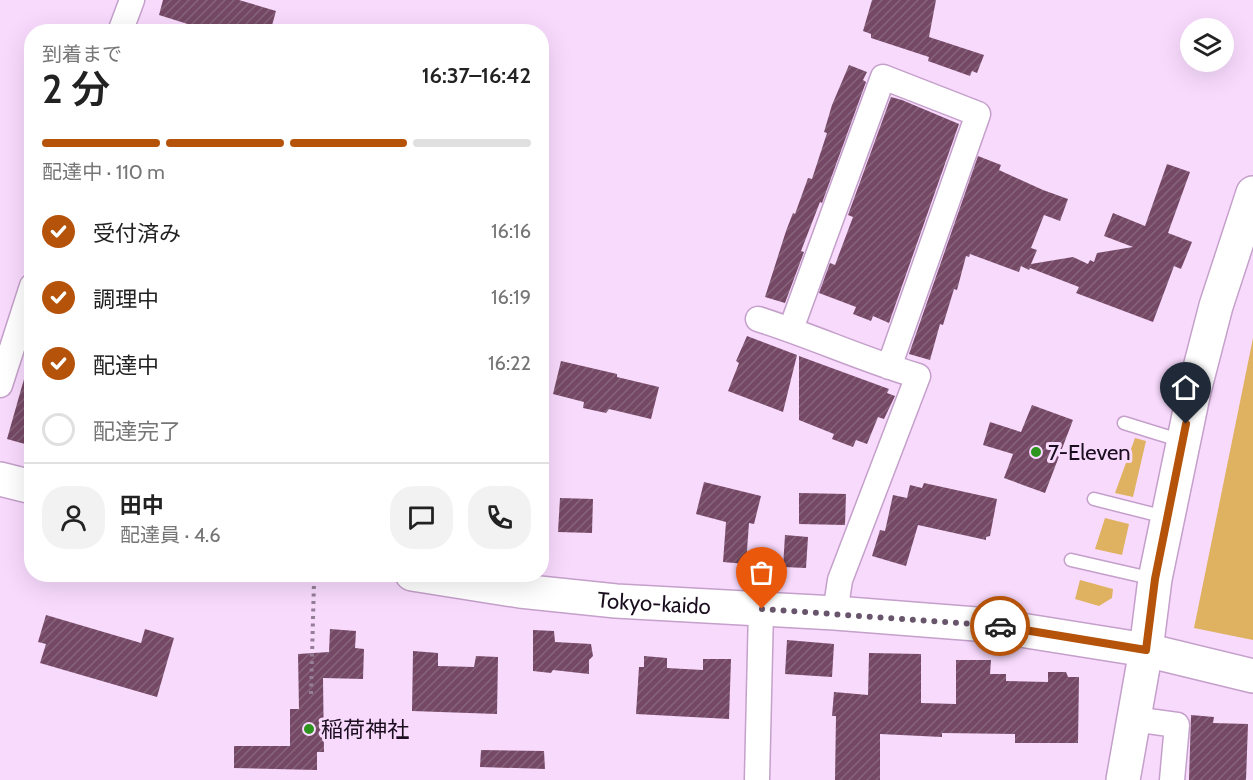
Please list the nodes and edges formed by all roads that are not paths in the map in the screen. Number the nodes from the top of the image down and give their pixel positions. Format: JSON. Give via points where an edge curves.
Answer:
{"nodes":[{"id":1,"x":132,"y":0,"type":"edge"},
{"id":2,"x":123,"y":24,"type":"edge"},
{"id":3,"x":1253,"y":193,"type":"edge"},
{"id":4,"x":24,"y":311,"type":"edge"},
{"id":5,"x":758,"y":319,"type":"dead end"},
{"id":6,"x":791,"y":329,"type":"junction"},
{"id":7,"x":889,"y":367,"type":"junction"},
{"id":8,"x":0,"y":385,"type":"edge"},
{"id":9,"x":1124,"y":423,"type":"dead end"},
{"id":10,"x":1183,"y":441,"type":"junction"},
{"id":11,"x":0,"y":479,"type":"edge"},
{"id":12,"x":24,"y":486,"type":"edge"},
{"id":13,"x":1094,"y":500,"type":"dead end"},
{"id":14,"x":1167,"y":517,"type":"junction"},
{"id":15,"x":1071,"y":560,"type":"dead end"},
{"id":16,"x":1155,"y":579,"type":"junction"},
{"id":17,"x":463,"y":582,"type":"edge"},
{"id":18,"x":762,"y":609,"type":"junction"},
{"id":19,"x":835,"y":613,"type":"junction"},
{"id":20,"x":1146,"y":650,"type":"junction"},
{"id":21,"x":1253,"y":676,"type":"edge"},
{"id":22,"x":1133,"y":719,"type":"junction"},
{"id":23,"x":757,"y":780,"type":"edge"},
{"id":24,"x":1123,"y":780,"type":"edge"},
{"id":25,"x":1172,"y":780,"type":"edge"}],
"edges":[{"from":1,"to":2,"type":"street"},
{"from":3,"to":10,"type":"main road","via":[[1216,306]]},
{"from":4,"to":8,"type":"street"},
{"from":5,"to":6,"type":"street"},
{"from":6,"to":7,"type":"street"},
{"from":6,"to":7,"type":"street","via":[[883,77],[978,114]]},
{"from":7,"to":19,"type":"street","via":[[918,376],[840,580]]},
{"from":9,"to":10,"type":"lane"},
{"from":10,"to":14,"type":"main road"},
{"from":11,"to":12,"type":"main road"},
{"from":13,"to":14,"type":"lane"},
{"from":14,"to":16,"type":"main road"},
{"from":15,"to":16,"type":"lane"},
{"from":16,"to":20,"type":"main road"},
{"from":17,"to":18,"type":"main road","name":"Tokyo-kaido","via":[[616,601]]},
{"from":18,"to":19,"type":"main road","name":"Tokyo-kaido"},
{"from":18,"to":23,"type":"street"},
{"from":19,"to":20,"type":"main road","name":"Tokyo-kaido","via":[[989,625]]},
{"from":20,"to":21,"type":"main road","name":"Tokyo-kaido"},
{"from":20,"to":22,"type":"main road"},
{"from":22,"to":24,"type":"main road"},
{"from":22,"to":25,"type":"street","via":[[1177,725]]}]}
